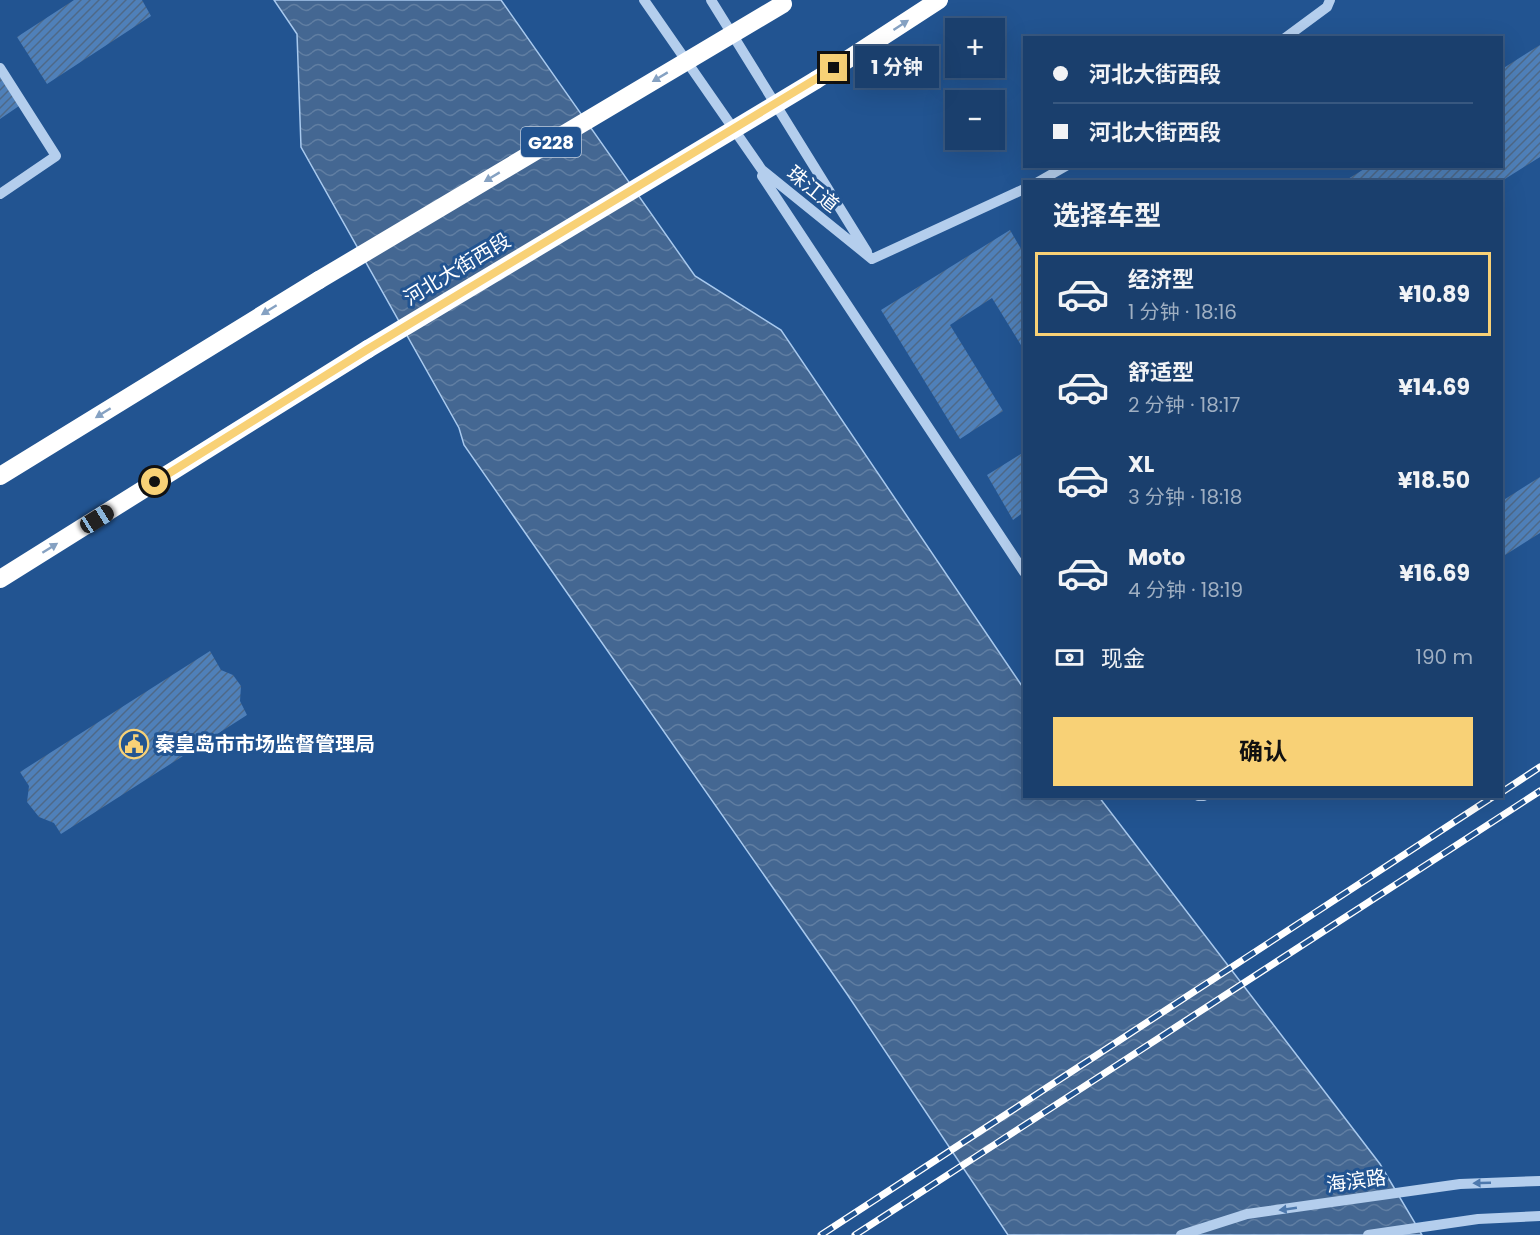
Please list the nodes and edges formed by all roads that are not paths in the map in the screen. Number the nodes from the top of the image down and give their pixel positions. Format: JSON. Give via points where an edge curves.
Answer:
{"nodes":[{"id":1,"x":645,"y":0,"type":"edge"},
{"id":2,"x":711,"y":0,"type":"edge"},
{"id":3,"x":939,"y":0,"type":"edge"},
{"id":4,"x":1330,"y":0,"type":"edge"},
{"id":5,"x":786,"y":2,"type":"edge"},
{"id":6,"x":1288,"y":36,"type":"edge"},
{"id":7,"x":0,"y":68,"type":"edge"},
{"id":8,"x":1062,"y":168,"type":"edge"},
{"id":9,"x":762,"y":176,"type":"dead end"},
{"id":10,"x":1042,"y":180,"type":"edge"},
{"id":11,"x":1023,"y":189,"type":"edge"},
{"id":12,"x":0,"y":194,"type":"edge"},
{"id":13,"x":872,"y":259,"type":"junction"},
{"id":14,"x":0,"y":476,"type":"edge"},
{"id":15,"x":1023,"y":570,"type":"edge"},
{"id":16,"x":0,"y":579,"type":"edge"},
{"id":17,"x":1540,"y":1181,"type":"edge"},
{"id":18,"x":1540,"y":1216,"type":"edge"},
{"id":19,"x":1181,"y":1235,"type":"edge"},
{"id":20,"x":1368,"y":1235,"type":"edge"}],
"edges":[{"from":1,"to":13,"type":"street","name":"珠江道","via":[[762,170]]},
{"from":2,"to":13,"type":"street"},
{"from":16,"to":3,"type":"highway","name":"河北大街西段","one_way":true,"bridge":true,"via":[[368,349],[816,80]]},
{"from":4,"to":6,"type":"street","via":[[1327,7]]},
{"from":5,"to":14,"type":"highway","number":"G228","one_way":true,"bridge":true,"via":[[319,280]]},
{"from":7,"to":12,"type":"street","via":[[56,156]]},
{"from":8,"to":10,"type":"street"},
{"from":9,"to":15,"type":"street"},
{"from":11,"to":13,"type":"street"},
{"from":17,"to":19,"type":"street","name":"海滨路","one_way":true,"via":[[1460,1184],[1247,1214]]},
{"from":18,"to":20,"type":"street","via":[[1478,1219]]}]}
